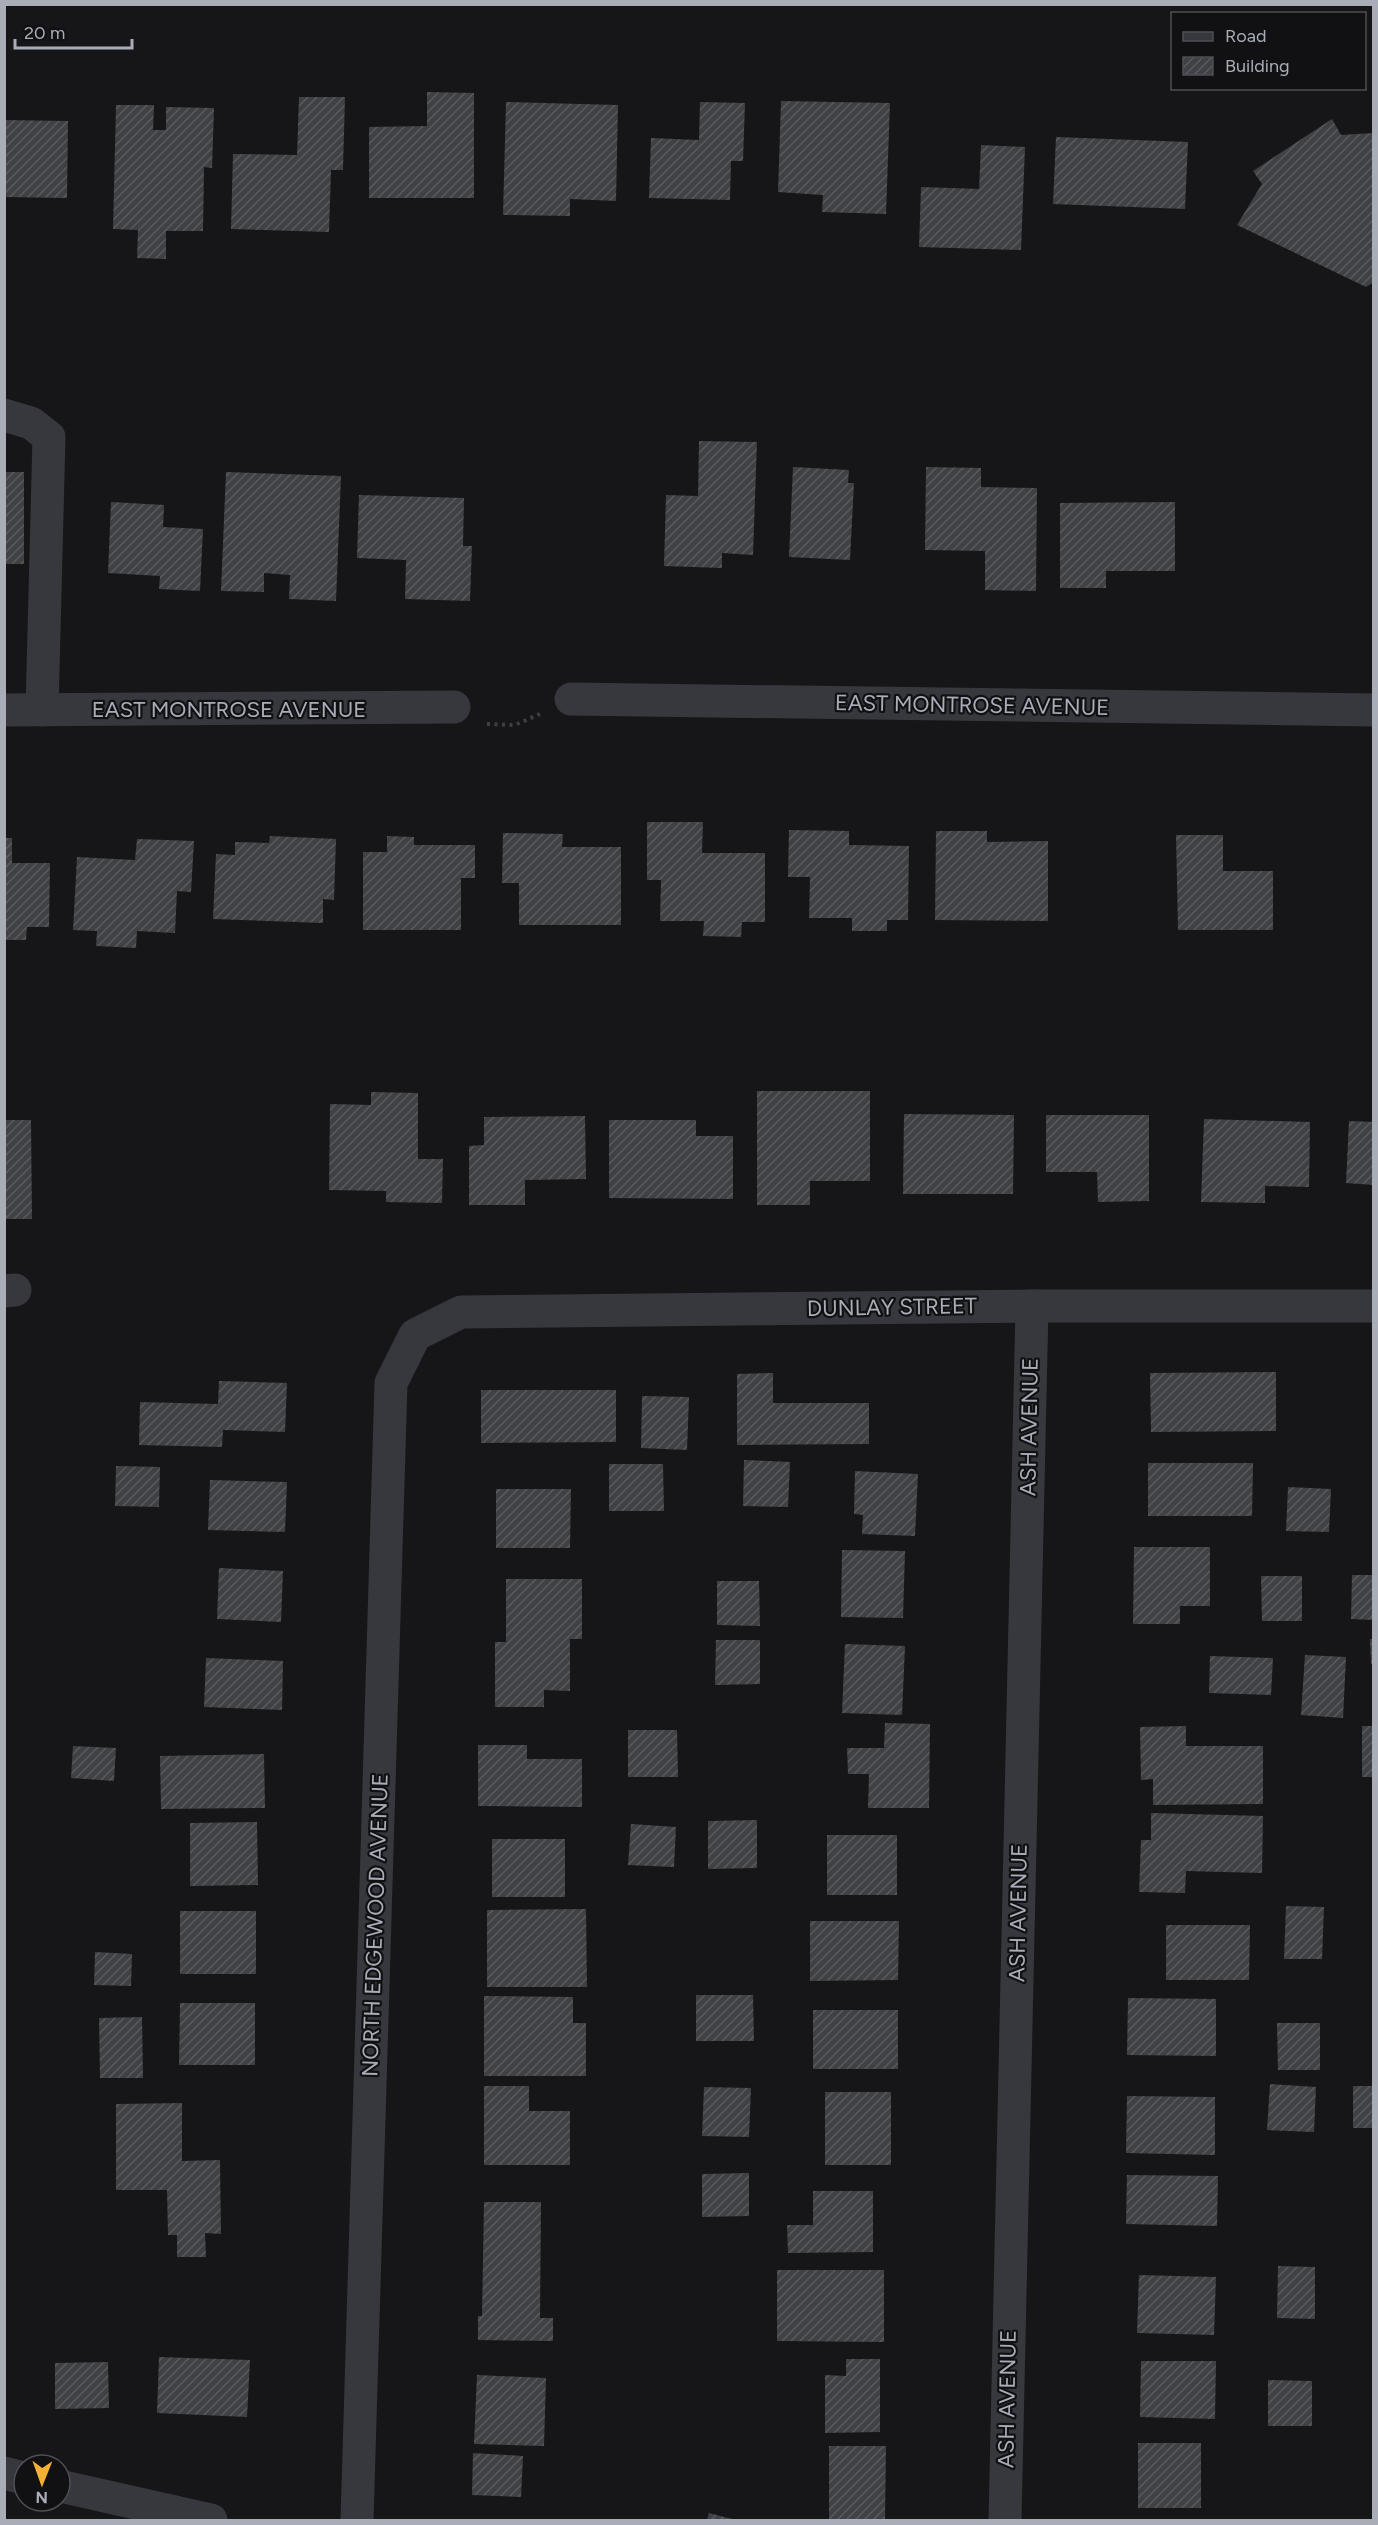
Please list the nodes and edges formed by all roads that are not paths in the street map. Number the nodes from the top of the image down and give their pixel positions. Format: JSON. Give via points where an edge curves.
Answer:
{"nodes":[{"id":1,"x":4,"y":415,"type":"edge"},
{"id":2,"x":571,"y":699,"type":"road end"},
{"id":3,"x":454,"y":707,"type":"road end"},
{"id":4,"x":4,"y":710,"type":"edge"},
{"id":5,"x":42,"y":710,"type":"junction"},
{"id":6,"x":1374,"y":711,"type":"edge"},
{"id":7,"x":1032,"y":1305,"type":"junction"},
{"id":8,"x":1374,"y":1306,"type":"edge"},
{"id":9,"x":415,"y":1335,"type":"joint"},
{"id":10,"x":72,"y":2489,"type":"edge"},
{"id":11,"x":211,"y":2520,"type":"edge"},
{"id":12,"x":357,"y":2520,"type":"edge"},
{"id":13,"x":1005,"y":2520,"type":"edge"}],
"edges":[{"from":1,"to":5,"type":"street","via":[[31,423],[49,437]]},
{"from":2,"to":6,"type":"street","name":"EAST MONTROSE AVENUE"},
{"from":3,"to":5,"type":"street","name":"EAST MONTROSE AVENUE"},
{"from":4,"to":5,"type":"street","name":"EAST MONTROSE AVENUE"},
{"from":7,"to":8,"type":"street","name":"DUNLAY STREET"},
{"from":7,"to":9,"type":"street","name":"DUNLAY STREET","via":[[461,1312]]},
{"from":7,"to":13,"type":"street","name":"ASH AVENUE"},
{"from":9,"to":12,"type":"street","name":"NORTH EDGEWOOD AVENUE","via":[[391,1383]]},
{"from":10,"to":11,"type":"street"}]}
